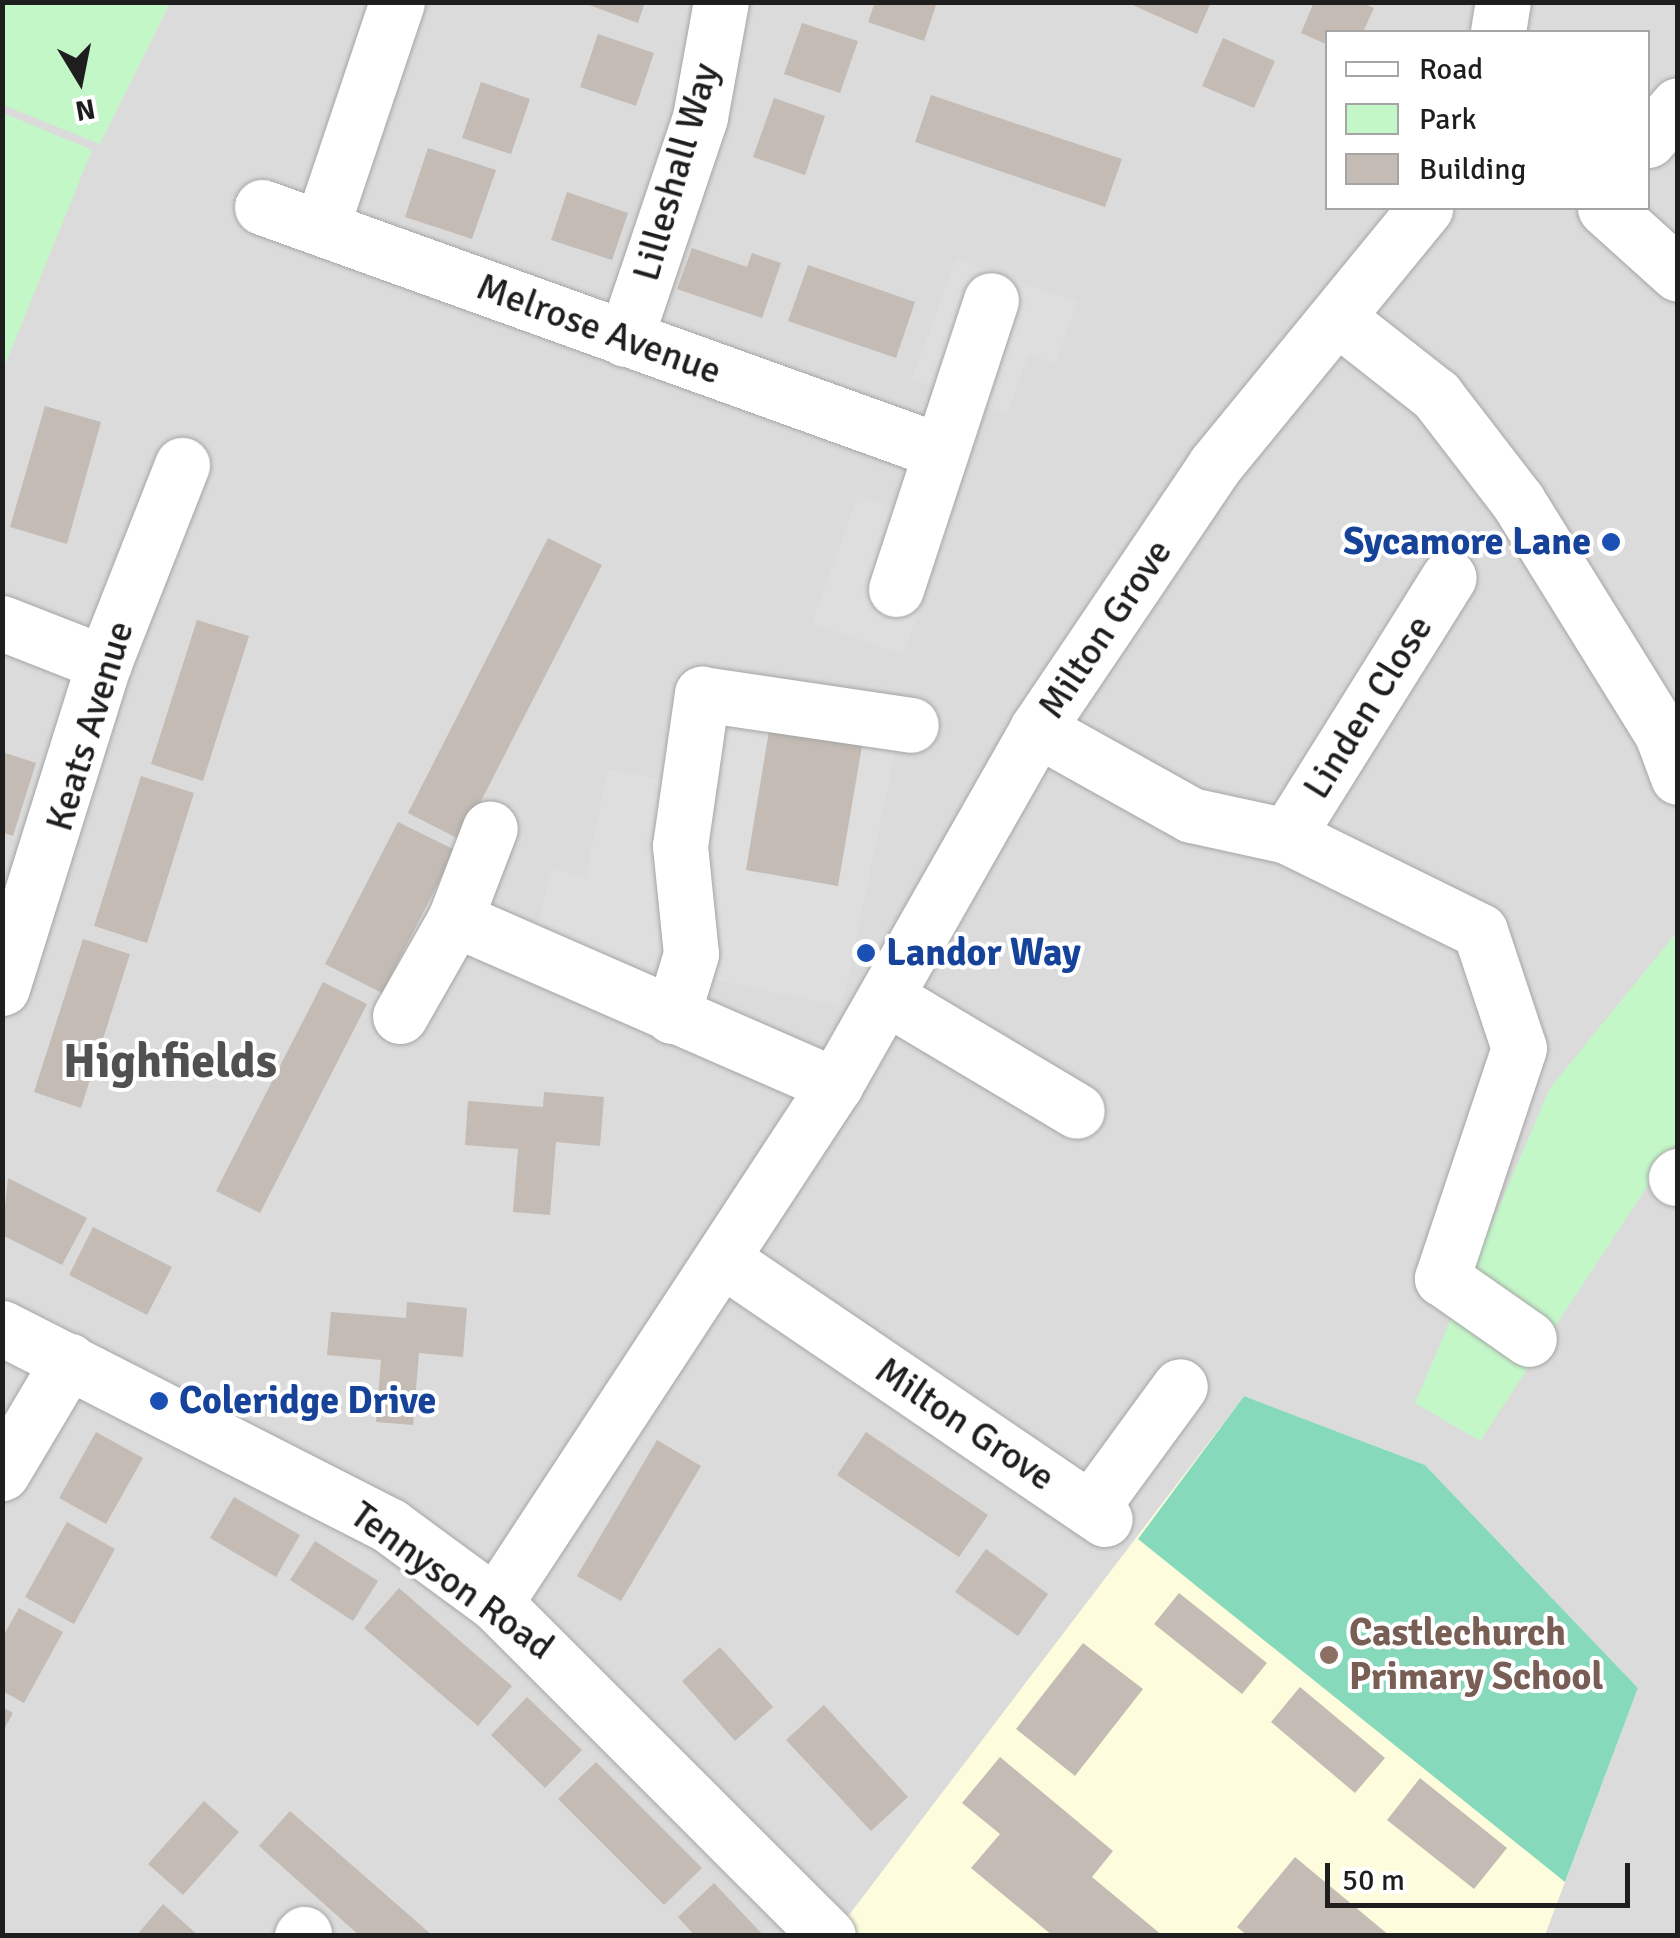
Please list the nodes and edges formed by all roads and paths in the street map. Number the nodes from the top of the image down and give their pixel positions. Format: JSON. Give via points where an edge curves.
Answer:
{"nodes":[{"id":1,"x":398,"y":2,"type":"edge"},
{"id":2,"x":720,"y":2,"type":"edge"},
{"id":3,"x":1503,"y":2,"type":"edge"},
{"id":4,"x":1498,"y":30,"type":"edge"},
{"id":5,"x":1678,"y":105,"type":"edge"},
{"id":6,"x":1650,"y":138,"type":"edge"},
{"id":7,"x":262,"y":208,"type":"dead end"},
{"id":8,"x":1423,"y":210,"type":"edge"},
{"id":9,"x":1607,"y":210,"type":"edge"},
{"id":10,"x":320,"y":228,"type":"junction"},
{"id":11,"x":1678,"y":274,"type":"edge"},
{"id":12,"x":992,"y":300,"type":"dead end"},
{"id":13,"x":1338,"y":318,"type":"junction"},
{"id":14,"x":625,"y":339,"type":"junction"},
{"id":15,"x":937,"y":450,"type":"junction"},
{"id":16,"x":182,"y":465,"type":"dead end"},
{"id":17,"x":1449,"y":577,"type":"dead end"},
{"id":18,"x":896,"y":589,"type":"dead end"},
{"id":19,"x":2,"y":622,"type":"edge"},
{"id":20,"x":104,"y":663,"type":"junction"},
{"id":21,"x":910,"y":725,"type":"dead end"},
{"id":22,"x":1037,"y":729,"type":"junction"},
{"id":23,"x":1672,"y":742,"type":"edge"},
{"id":24,"x":490,"y":828,"type":"dead end"},
{"id":25,"x":1288,"y":836,"type":"junction"},
{"id":26,"x":455,"y":919,"type":"junction"},
{"id":27,"x":2,"y":988,"type":"edge"},
{"id":28,"x":886,"y":997,"type":"junction"},
{"id":29,"x":400,"y":1016,"type":"dead end"},
{"id":30,"x":672,"y":1016,"type":"junction"},
{"id":31,"x":836,"y":1085,"type":"junction"},
{"id":32,"x":1077,"y":1111,"type":"dead end"},
{"id":33,"x":725,"y":1261,"type":"junction"},
{"id":34,"x":2,"y":1328,"type":"edge"},
{"id":35,"x":1529,"y":1339,"type":"dead end"},
{"id":36,"x":69,"y":1360,"type":"junction"},
{"id":37,"x":1180,"y":1386,"type":"dead end"},
{"id":38,"x":2,"y":1472,"type":"edge"},
{"id":39,"x":495,"y":1603,"type":"junction"},
{"id":40,"x":828,"y":1936,"type":"edge"}],
"edges":[{"from":1,"to":10,"type":"street"},
{"from":2,"to":14,"type":"street","name":"Lilleshall Way","via":[[700,117]]},
{"from":3,"to":4,"type":"street"},
{"from":5,"to":6,"type":"street"},
{"from":7,"to":10,"type":"street","name":"Melrose Avenue"},
{"from":8,"to":13,"type":"street","name":"Milton Grove"},
{"from":9,"to":11,"type":"street"},
{"from":10,"to":14,"type":"street","name":"Melrose Avenue"},
{"from":12,"to":15,"type":"street"},
{"from":13,"to":22,"type":"street","name":"Milton Grove","via":[[1215,464]]},
{"from":13,"to":23,"type":"street","via":[[1436,394],[1517,500]]},
{"from":14,"to":15,"type":"street","name":"Melrose Avenue"},
{"from":15,"to":18,"type":"street"},
{"from":16,"to":20,"type":"street","name":"Keats Avenue"},
{"from":17,"to":25,"type":"street","name":"Linden Close"},
{"from":19,"to":20,"type":"street"},
{"from":20,"to":27,"type":"street","name":"Keats Avenue"},
{"from":21,"to":30,"type":"street","via":[[702,694],[680,846],[691,954]]},
{"from":22,"to":25,"type":"street","via":[[1191,815]]},
{"from":22,"to":28,"type":"street","name":"Milton Grove"},
{"from":24,"to":26,"type":"street"},
{"from":25,"to":35,"type":"street","via":[[1480,931],[1520,1048],[1442,1278]]},
{"from":26,"to":29,"type":"street"},
{"from":26,"to":30,"type":"street"},
{"from":28,"to":31,"type":"street","name":"Milton Grove"},
{"from":28,"to":32,"type":"street"},
{"from":30,"to":31,"type":"street"},
{"from":31,"to":33,"type":"street","name":"Milton Grove"},
{"from":33,"to":37,"type":"street","name":"Milton Grove","via":[[1098,1514]]},
{"from":33,"to":39,"type":"street","name":"Milton Grove","via":[[597,1436]]},
{"from":34,"to":36,"type":"street","name":"Tennyson Road"},
{"from":36,"to":38,"type":"street"},
{"from":36,"to":39,"type":"street","name":"Tennyson Road","via":[[390,1526]]},
{"from":39,"to":40,"type":"street","name":"Tennyson Road"}]}
